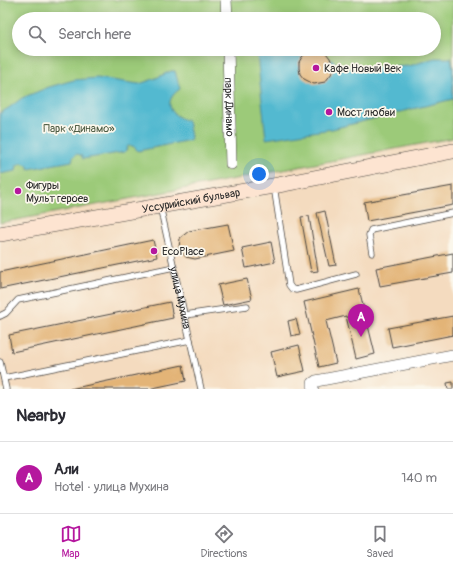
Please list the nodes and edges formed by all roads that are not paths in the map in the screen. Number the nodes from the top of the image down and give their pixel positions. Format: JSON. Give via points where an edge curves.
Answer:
{"nodes":[{"id":1,"x":226,"y":0,"type":"edge"},
{"id":2,"x":226,"y":12,"type":"edge"},
{"id":3,"x":228,"y":56,"type":"edge"},
{"id":4,"x":453,"y":151,"type":"edge"},
{"id":5,"x":231,"y":164,"type":"dead end"},
{"id":6,"x":274,"y":186,"type":"junction"},
{"id":7,"x":160,"y":206,"type":"junction"},
{"id":8,"x":453,"y":213,"type":"edge"},
{"id":9,"x":0,"y":234,"type":"edge"},
{"id":10,"x":372,"y":253,"type":"dead end"},
{"id":11,"x":174,"y":267,"type":"junction"},
{"id":12,"x":356,"y":274,"type":"dead end"},
{"id":13,"x":247,"y":306,"type":"dead end"},
{"id":14,"x":185,"y":315,"type":"junction"},
{"id":15,"x":0,"y":316,"type":"edge"},
{"id":16,"x":190,"y":340,"type":"junction"},
{"id":17,"x":453,"y":355,"type":"edge"},
{"id":18,"x":0,"y":362,"type":"edge"},
{"id":19,"x":4,"y":378,"type":"junction"},
{"id":20,"x":315,"y":385,"type":"edge"},
{"id":21,"x":6,"y":389,"type":"edge"},
{"id":22,"x":201,"y":389,"type":"edge"}],
"edges":[{"from":1,"to":2,"type":"street"},
{"from":3,"to":5,"type":"street","name":"парк Динамо"},
{"from":4,"to":6,"type":"street","name":"Уссурийский бульвар"},
{"from":6,"to":7,"type":"street","name":"Уссурийский бульвар"},
{"from":6,"to":12,"type":"lane","via":[[289,285],[292,289]]},
{"from":7,"to":9,"type":"street","name":"Уссурийский бульвар"},
{"from":7,"to":11,"type":"lane","name":"улица Мухина"},
{"from":8,"to":10,"type":"lane","via":[[371,230],[369,235]]},
{"from":11,"to":14,"type":"lane","name":"улица Мухина"},
{"from":11,"to":15,"type":"lane","via":[[18,300]]},
{"from":13,"to":14,"type":"lane"},
{"from":14,"to":16,"type":"lane","name":"улица Мухина"},
{"from":16,"to":19,"type":"lane"},
{"from":16,"to":22,"type":"lane","name":"улица Мухина"},
{"from":17,"to":20,"type":"street"},
{"from":18,"to":19,"type":"lane"},
{"from":19,"to":21,"type":"lane"}]}
